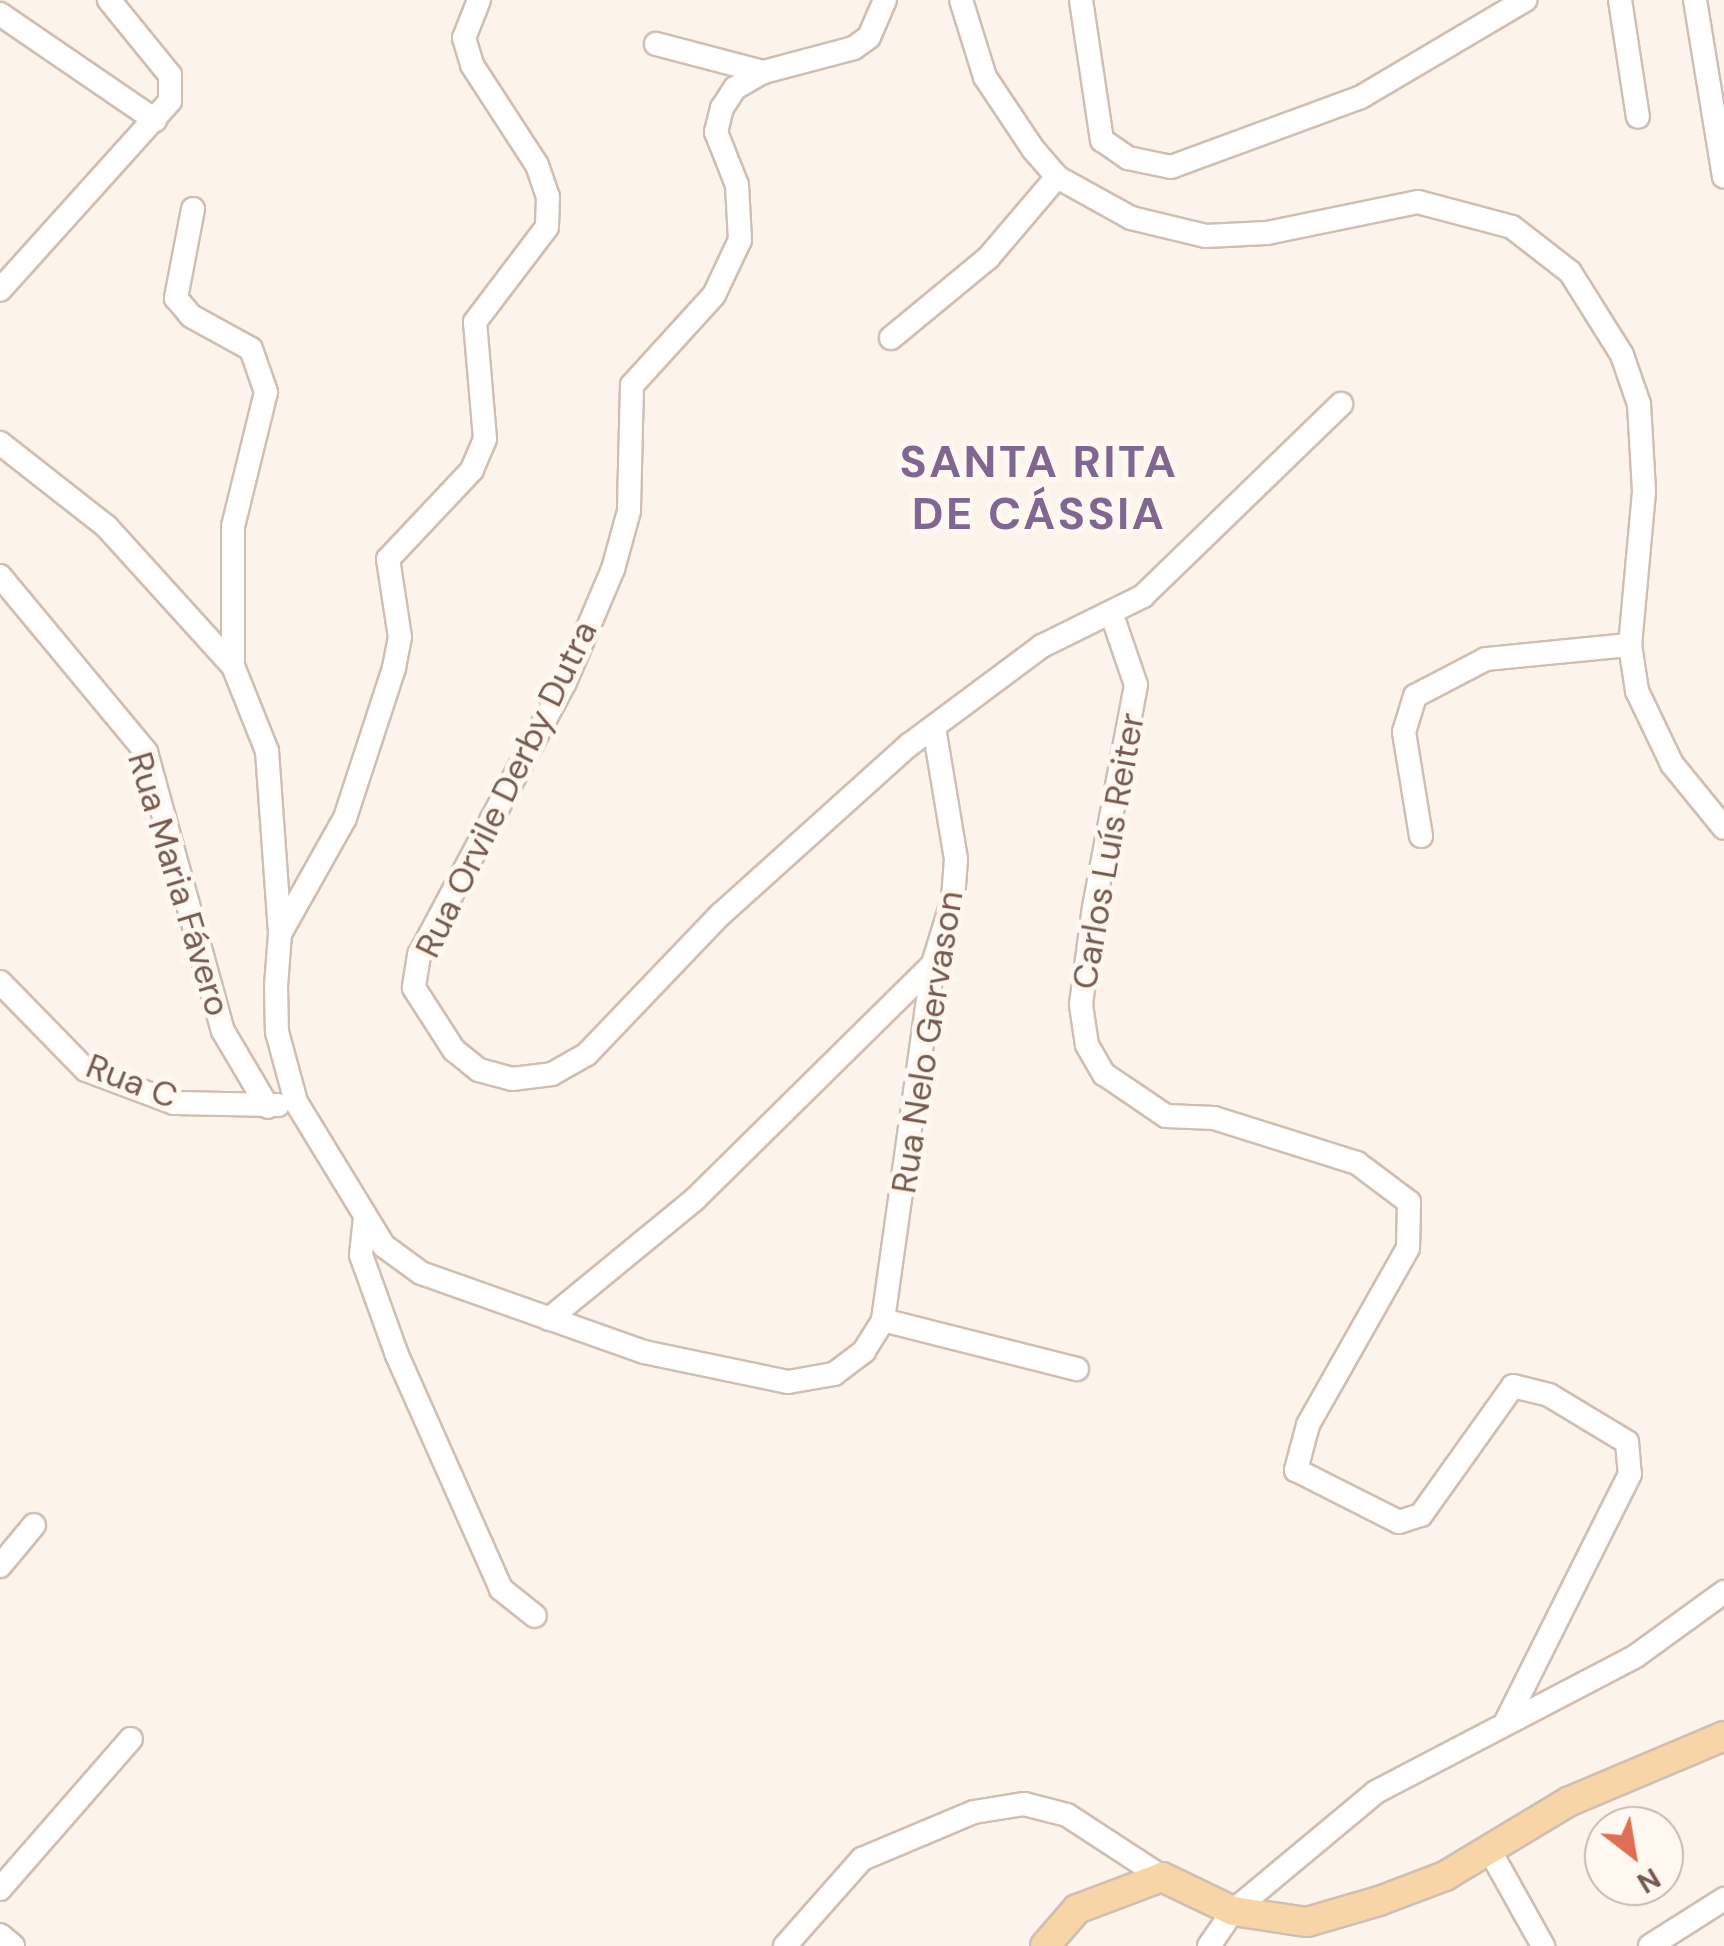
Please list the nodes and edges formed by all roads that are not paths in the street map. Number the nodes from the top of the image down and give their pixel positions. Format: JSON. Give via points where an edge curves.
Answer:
{"nodes":[{"id":1,"x":109,"y":0,"type":"edge"},
{"id":2,"x":479,"y":0,"type":"edge"},
{"id":3,"x":885,"y":0,"type":"edge"},
{"id":4,"x":960,"y":0,"type":"edge"},
{"id":5,"x":1081,"y":0,"type":"edge"},
{"id":6,"x":1525,"y":0,"type":"edge"},
{"id":7,"x":1620,"y":0,"type":"edge"},
{"id":8,"x":1694,"y":0,"type":"edge"},
{"id":9,"x":0,"y":14,"type":"edge"},
{"id":10,"x":656,"y":44,"type":"dead end"},
{"id":11,"x":763,"y":72,"type":"junction"},
{"id":12,"x":1638,"y":118,"type":"dead end"},
{"id":13,"x":155,"y":120,"type":"junction"},
{"id":14,"x":1057,"y":176,"type":"junction"},
{"id":15,"x":1724,"y":177,"type":"edge"},
{"id":16,"x":193,"y":209,"type":"dead end"},
{"id":17,"x":0,"y":290,"type":"edge"},
{"id":18,"x":891,"y":338,"type":"dead end"},
{"id":19,"x":1341,"y":404,"type":"dead end"},
{"id":20,"x":0,"y":443,"type":"edge"},
{"id":21,"x":0,"y":576,"type":"edge"},
{"id":22,"x":1112,"y":615,"type":"junction"},
{"id":23,"x":1630,"y":645,"type":"junction"},
{"id":24,"x":233,"y":666,"type":"junction"},
{"id":25,"x":934,"y":728,"type":"junction"},
{"id":26,"x":1724,"y":828,"type":"edge"},
{"id":27,"x":1422,"y":836,"type":"dead end"},
{"id":28,"x":280,"y":934,"type":"junction"},
{"id":29,"x":933,"y":964,"type":"junction"},
{"id":30,"x":0,"y":982,"type":"edge"},
{"id":31,"x":296,"y":1102,"type":"junction"},
{"id":32,"x":268,"y":1107,"type":"junction"},
{"id":33,"x":365,"y":1217,"type":"junction"},
{"id":34,"x":549,"y":1320,"type":"junction"},
{"id":35,"x":883,"y":1320,"type":"junction"},
{"id":36,"x":1077,"y":1369,"type":"dead end"},
{"id":37,"x":34,"y":1526,"type":"dead end"},
{"id":38,"x":0,"y":1566,"type":"edge"},
{"id":39,"x":1724,"y":1592,"type":"edge"},
{"id":40,"x":535,"y":1616,"type":"dead end"},
{"id":41,"x":1506,"y":1722,"type":"junction"},
{"id":42,"x":1724,"y":1736,"type":"edge"},
{"id":43,"x":131,"y":1738,"type":"dead end"},
{"id":44,"x":1490,"y":1850,"type":"junction"},
{"id":45,"x":1162,"y":1876,"type":"junction"},
{"id":46,"x":0,"y":1890,"type":"edge"},
{"id":47,"x":1724,"y":1898,"type":"edge"},
{"id":48,"x":1234,"y":1911,"type":"junction"},
{"id":49,"x":0,"y":1935,"type":"edge"},
{"id":50,"x":13,"y":1946,"type":"edge"},
{"id":51,"x":785,"y":1946,"type":"edge"},
{"id":52,"x":1045,"y":1946,"type":"edge"},
{"id":53,"x":1209,"y":1946,"type":"edge"},
{"id":54,"x":1543,"y":1946,"type":"edge"},
{"id":55,"x":1650,"y":1946,"type":"edge"}],
"edges":[{"from":1,"to":13,"type":"street","via":[[170,75],[170,100]]},
{"from":2,"to":28,"type":"street","via":[[464,38],[472,64],[537,165],[548,197],[547,227],[475,322],[485,439],[450,499],[388,559],[400,637],[394,668],[345,818]]},
{"from":3,"to":11,"type":"street","name":"Rua Orvile Derby Dutra","via":[[869,36],[854,48]]},
{"from":4,"to":14,"type":"street","via":[[985,77]]},
{"from":5,"to":6,"type":"street","via":[[1102,140],[1128,158],[1170,167],[1361,96]]},
{"from":7,"to":12,"type":"street"},
{"from":8,"to":15,"type":"street"},
{"from":9,"to":13,"type":"street"},
{"from":10,"to":11,"type":"street"},
{"from":11,"to":25,"type":"street","name":"Rua Orvile Derby Dutra","via":[[735,88],[716,132],[737,185],[740,240],[714,295],[632,384],[623,542],[565,682],[419,956],[414,988],[426,1014],[479,1070],[512,1079],[552,1074],[597,1045],[720,916]]},
{"from":13,"to":17,"type":"street"},
{"from":14,"to":18,"type":"street","via":[[988,258]]},
{"from":14,"to":23,"type":"street","via":[[1130,218],[1206,236],[1268,233],[1388,205],[1446,206],[1512,227],[1570,272],[1622,355],[1639,404],[1644,492]]},
{"from":16,"to":24,"type":"street","via":[[176,298],[191,316],[250,349],[266,392],[233,526]]},
{"from":19,"to":22,"type":"street","name":"Rua Orvile Derby Dutra","via":[[1170,574]]},
{"from":20,"to":24,"type":"street","via":[[106,526]]},
{"from":21,"to":32,"type":"street","name":"Rua Maria Fávero","via":[[146,752],[223,1031]]},
{"from":22,"to":25,"type":"street","name":"Rua Orvile Derby Dutra","via":[[1042,646]]},
{"from":22,"to":41,"type":"street","name":"Carlos Luís Reiter","via":[[1136,685],[1094,907],[1081,1005],[1087,1045],[1131,1098],[1166,1116],[1214,1118],[1357,1163],[1409,1202],[1408,1248],[1308,1425],[1296,1470],[1399,1522],[1421,1515],[1513,1386],[1549,1395],[1627,1442],[1630,1474]]},
{"from":23,"to":26,"type":"street","via":[[1646,719]]},
{"from":23,"to":27,"type":"street","via":[[1486,660],[1415,696],[1404,732]]},
{"from":24,"to":28,"type":"street","via":[[268,751]]},
{"from":25,"to":29,"type":"street","name":"Rua Nelo Gervason","via":[[956,860]]},
{"from":28,"to":31,"type":"street","via":[[277,1032]]},
{"from":29,"to":34,"type":"street","via":[[694,1200]]},
{"from":29,"to":35,"type":"street","name":"Rua Nelo Gervason"},
{"from":30,"to":32,"type":"street","name":"Rua C","via":[[86,1070],[174,1103]]},
{"from":31,"to":32,"type":"street","name":"Rua C"},
{"from":31,"to":33,"type":"street"},
{"from":33,"to":34,"type":"street","via":[[384,1246],[420,1273]]},
{"from":33,"to":40,"type":"street","via":[[361,1255],[398,1355],[500,1589]]},
{"from":34,"to":35,"type":"street","name":"Rua Nelo Gervason","via":[[644,1352],[788,1382],[834,1374],[864,1351]]},
{"from":35,"to":36,"type":"street"},
{"from":37,"to":38,"type":"street"},
{"from":39,"to":41,"type":"street","via":[[1636,1656]]},
{"from":41,"to":48,"type":"street","via":[[1376,1792]]},
{"from":42,"to":44,"type":"main road","via":[[1568,1802]]},
{"from":43,"to":46,"type":"street"},
{"from":44,"to":48,"type":"main road","via":[[1445,1876],[1306,1922]]},
{"from":44,"to":54,"type":"street"},
{"from":45,"to":48,"type":"main road"},
{"from":45,"to":51,"type":"street","via":[[1066,1815],[1024,1804],[974,1812],[862,1859]]},
{"from":45,"to":52,"type":"main road","via":[[1076,1909]]},
{"from":47,"to":55,"type":"street"},
{"from":48,"to":53,"type":"street"},
{"from":49,"to":50,"type":"street"}]}
